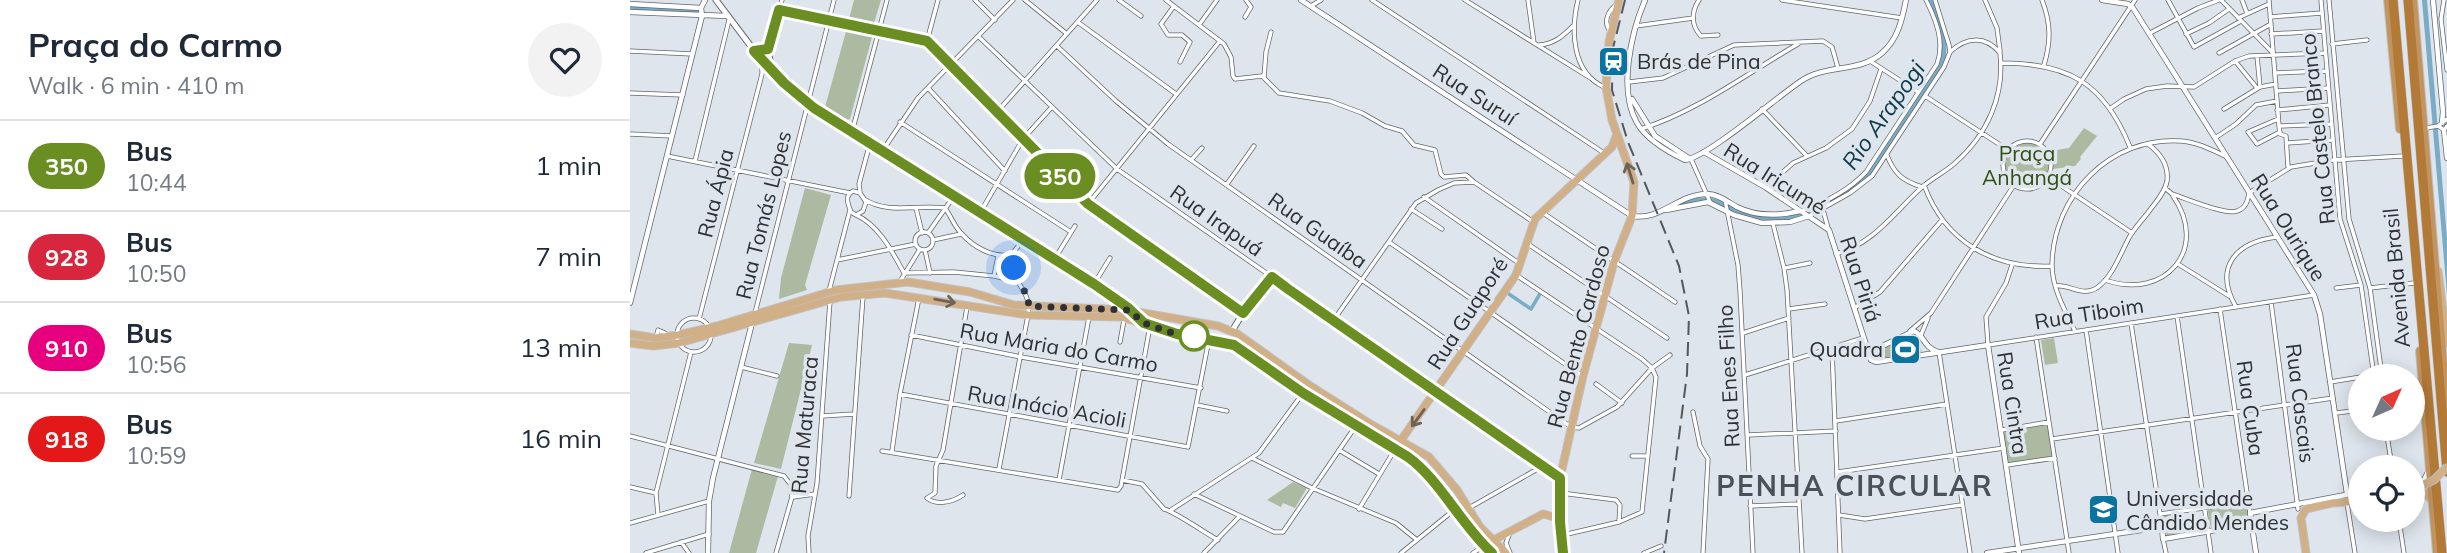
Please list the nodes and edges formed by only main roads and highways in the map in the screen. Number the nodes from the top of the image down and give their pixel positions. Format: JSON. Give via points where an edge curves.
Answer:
{"nodes":[{"id":1,"x":716,"y":0,"type":"edge"},
{"id":2,"x":2388,"y":0,"type":"edge"},
{"id":3,"x":2393,"y":0,"type":"edge"},
{"id":4,"x":2411,"y":0,"type":"edge"},
{"id":5,"x":1619,"y":2,"type":"edge"},
{"id":6,"x":2391,"y":37,"type":"junction"},
{"id":7,"x":768,"y":49,"type":"junction"},
{"id":8,"x":754,"y":51,"type":"junction"},
{"id":9,"x":2419,"y":61,"type":"junction"},
{"id":10,"x":771,"y":70,"type":"junction"},
{"id":11,"x":2416,"y":107,"type":"junction"},
{"id":12,"x":2438,"y":127,"type":"edge"},
{"id":13,"x":2406,"y":130,"type":"junction"},
{"id":14,"x":1617,"y":133,"type":"junction"},
{"id":15,"x":1612,"y":147,"type":"junction"},
{"id":16,"x":1621,"y":148,"type":"junction"},
{"id":17,"x":2435,"y":257,"type":"junction"},
{"id":18,"x":2444,"y":287,"type":"edge"},
{"id":19,"x":829,"y":296,"type":"junction"},
{"id":20,"x":1029,"y":311,"type":"junction"},
{"id":21,"x":1132,"y":311,"type":"junction"},
{"id":22,"x":2421,"y":313,"type":"junction"},
{"id":23,"x":1147,"y":324,"type":"junction"},
{"id":24,"x":1232,"y":331,"type":"junction"},
{"id":25,"x":630,"y":334,"type":"edge"},
{"id":26,"x":678,"y":339,"type":"junction"},
{"id":27,"x":630,"y":343,"type":"edge"},
{"id":28,"x":2447,"y":343,"type":"edge"},
{"id":29,"x":2421,"y":364,"type":"edge"},
{"id":30,"x":2421,"y":364,"type":"edge"},
{"id":31,"x":2447,"y":411,"type":"edge"},
{"id":32,"x":2426,"y":426,"type":"edge"},
{"id":33,"x":1400,"y":442,"type":"junction"},
{"id":34,"x":1395,"y":450,"type":"junction"},
{"id":35,"x":2447,"y":469,"type":"edge"},
{"id":36,"x":2425,"y":484,"type":"edge"},
{"id":37,"x":2425,"y":492,"type":"edge"},
{"id":38,"x":2348,"y":499,"type":"edge"},
{"id":39,"x":2433,"y":501,"type":"junction"},
{"id":40,"x":2348,"y":502,"type":"edge"},
{"id":41,"x":2332,"y":503,"type":"junction"},
{"id":42,"x":1560,"y":522,"type":"junction"},
{"id":43,"x":1492,"y":540,"type":"junction"},
{"id":44,"x":1484,"y":546,"type":"junction"},
{"id":45,"x":1492,"y":553,"type":"edge"},
{"id":46,"x":1508,"y":553,"type":"edge"},
{"id":47,"x":1563,"y":553,"type":"edge"},
{"id":48,"x":2306,"y":553,"type":"edge"},
{"id":49,"x":2439,"y":553,"type":"edge"}],
"edges":[{"from":1,"to":8,"type":"main road"},
{"from":2,"to":6,"type":"highway","name":"Avenida Brasil"},
{"from":3,"to":13,"type":"highway","name":"Avenida Brasil"},
{"from":4,"to":9,"type":"highway","name":"Avenida Brasil"},
{"from":4,"to":11,"type":"highway","name":"Avenida Brasil"},
{"from":5,"to":14,"type":"main road","name":"Rua Bento Cardoso","via":[[1606,87]]},
{"from":6,"to":13,"type":"highway"},
{"from":6,"to":29,"type":"highway","name":"Avenida Brasil"},
{"from":7,"to":8,"type":"main road"},
{"from":7,"to":10,"type":"main road"},
{"from":7,"to":24,"type":"main road","via":[[779,10],[927,41],[1088,204],[1243,313]]},
{"from":8,"to":10,"type":"main road"},
{"from":9,"to":11,"type":"highway"},
{"from":9,"to":12,"type":"highway","name":"Avenida Brasil"},
{"from":10,"to":21,"type":"main road","via":[[807,103]]},
{"from":11,"to":35,"type":"highway","name":"Avenida Brasil"},
{"from":12,"to":17,"type":"highway","name":"Avenida Brasil"},
{"from":13,"to":22,"type":"highway","name":"Avenida Brasil"},
{"from":14,"to":15,"type":"main road"},
{"from":14,"to":16,"type":"main road","name":"Rua Bento Cardoso"},
{"from":15,"to":16,"type":"main road"},
{"from":15,"to":33,"type":"main road","name":"Rua Guaporé","one_way":true,"via":[[1533,222],[1516,275]]},
{"from":42,"to":16,"type":"main road","name":"Rua Bento Cardoso","one_way":true,"via":[[1560,478],[1571,427],[1614,262],[1632,216],[1634,183]]},
{"from":17,"to":18,"type":"main road"},
{"from":17,"to":31,"type":"highway","name":"Avenida Brasil"},
{"from":18,"to":28,"type":"main road"},
{"from":19,"to":20,"type":"main road","one_way":true,"via":[[893,293]]},
{"from":19,"to":20,"type":"main road","via":[[850,288],[921,283]]},
{"from":19,"to":26,"type":"main road"},
{"from":20,"to":21,"type":"main road"},
{"from":20,"to":23,"type":"main road","via":[[1125,318]]},
{"from":21,"to":23,"type":"main road"},
{"from":21,"to":24,"type":"main road"},
{"from":22,"to":30,"type":"highway"},
{"from":22,"to":49,"type":"highway","name":"Avenida Brasil"},
{"from":23,"to":34,"type":"main road","via":[[1240,348]]},
{"from":24,"to":33,"type":"main road"},
{"from":25,"to":26,"type":"main road"},
{"from":26,"to":27,"type":"main road","via":[[653,346]]},
{"from":32,"to":39,"type":"highway","name":"Avenida Brasil"},
{"from":33,"to":34,"type":"main road","name":"Rua Guaporé"},
{"from":33,"to":43,"type":"main road","via":[[1433,460]]},
{"from":34,"to":44,"type":"main road","via":[[1422,469]]},
{"from":35,"to":36,"type":"main road","bridge":true},
{"from":37,"to":39,"type":"main road"},
{"from":38,"to":41,"type":"main road"},
{"from":39,"to":49,"type":"highway","name":"Avenida Brasil"},
{"from":40,"to":41,"type":"main road"},
{"from":41,"to":48,"type":"main road","via":[[2304,512]]},
{"from":42,"to":43,"type":"main road","via":[[1543,514]]},
{"from":42,"to":47,"type":"main road","name":"Rua Bento Cardoso"},
{"from":43,"to":44,"type":"main road"},
{"from":43,"to":46,"type":"main road"},
{"from":44,"to":45,"type":"main road"}]}
